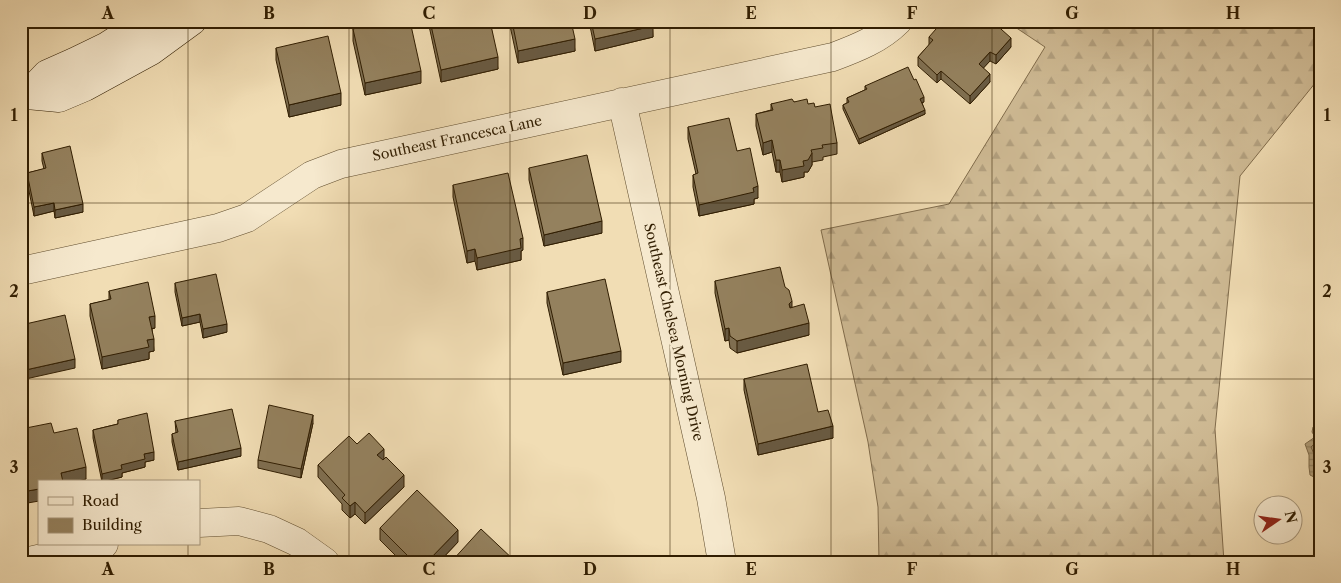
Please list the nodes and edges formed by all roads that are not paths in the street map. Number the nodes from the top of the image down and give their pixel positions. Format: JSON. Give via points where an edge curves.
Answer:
{"nodes":[{"id":1,"x":146,"y":21,"type":"edge"},
{"id":2,"x":192,"y":21,"type":"edge"},
{"id":3,"x":898,"y":21,"type":"edge"},
{"id":4,"x":24,"y":96,"type":"edge"},
{"id":5,"x":622,"y":102,"type":"junction"},
{"id":6,"x":21,"y":271,"type":"edge"},
{"id":7,"x":200,"y":523,"type":"edge"},
{"id":8,"x":95,"y":546,"type":"edge"},
{"id":9,"x":25,"y":562,"type":"edge"},
{"id":10,"x":324,"y":562,"type":"edge"},
{"id":11,"x":722,"y":562,"type":"edge"}],
"edges":[{"from":1,"to":4,"type":"street","via":[[108,46],[47,74]]},
{"from":2,"to":4,"type":"street","via":[[152,51],[85,87],[58,98]]},
{"from":3,"to":5,"type":"street","name":"Southeast Francesca Lane","via":[[866,44],[833,56]]},
{"from":5,"to":6,"type":"street","name":"Southeast Francesca Lane","via":[[341,164],[312,175],[247,218]]},
{"from":5,"to":11,"type":"street","name":"Southeast Chelsea Morning Drive","via":[[711,498]]},
{"from":7,"to":10,"type":"street","via":[[239,521],[269,529],[297,542]]},
{"from":8,"to":9,"type":"street"}]}
